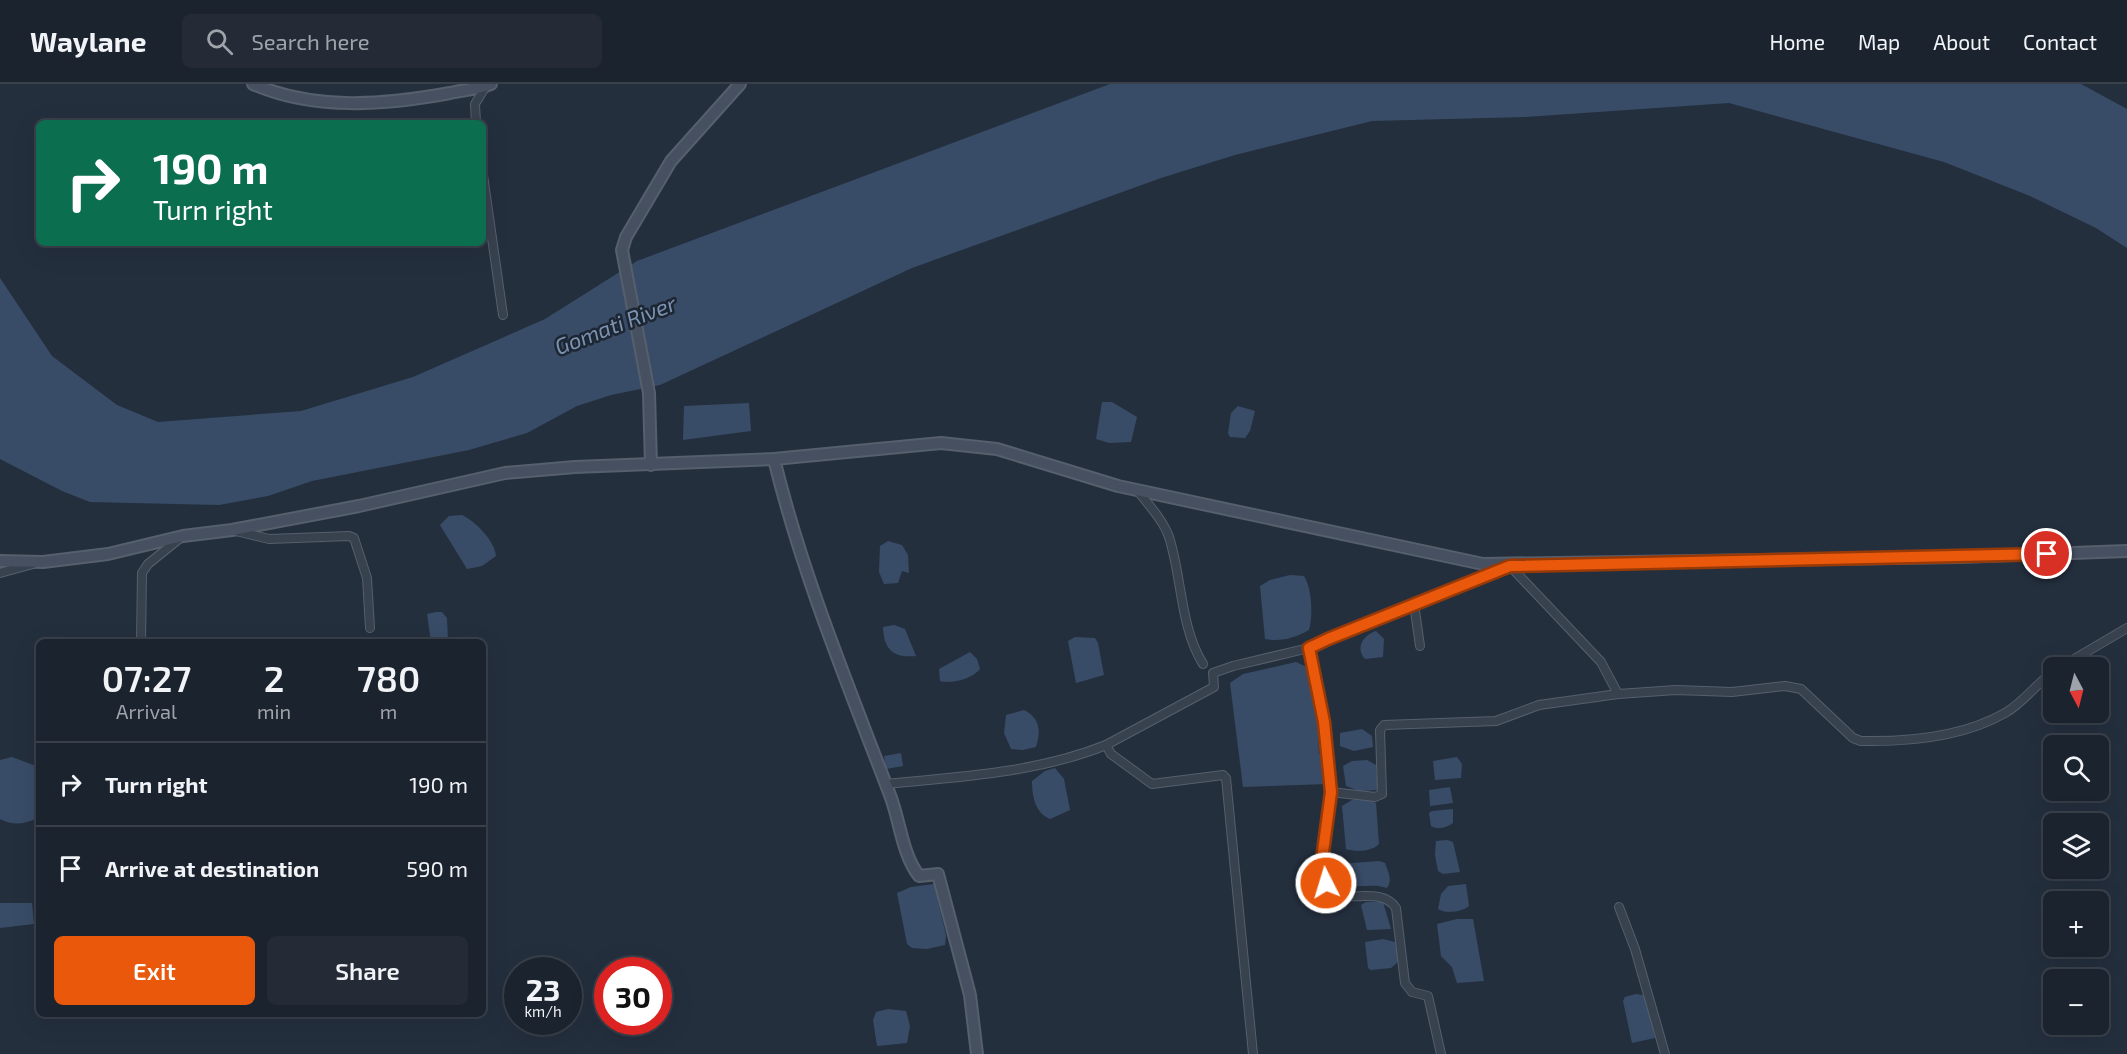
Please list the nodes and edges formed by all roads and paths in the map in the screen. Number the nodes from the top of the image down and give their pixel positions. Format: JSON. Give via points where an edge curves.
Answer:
{"nodes":[{"id":1,"x":252,"y":84,"type":"edge"},
{"id":2,"x":740,"y":84,"type":"edge"},
{"id":3,"x":489,"y":85,"type":"edge"},
{"id":4,"x":476,"y":120,"type":"edge"},
{"id":5,"x":486,"y":196,"type":"edge"},
{"id":6,"x":503,"y":315,"type":"dead end"},
{"id":7,"x":774,"y":459,"type":"junction"},
{"id":8,"x":651,"y":465,"type":"junction"},
{"id":9,"x":1137,"y":490,"type":"junction"},
{"id":10,"x":232,"y":530,"type":"junction"},
{"id":11,"x":183,"y":536,"type":"junction"},
{"id":12,"x":2127,"y":551,"type":"edge"},
{"id":13,"x":0,"y":561,"type":"edge"},
{"id":14,"x":43,"y":562,"type":"junction"},
{"id":15,"x":1510,"y":566,"type":"junction"},
{"id":16,"x":0,"y":573,"type":"edge"},
{"id":17,"x":1414,"y":604,"type":"junction"},
{"id":18,"x":369,"y":628,"type":"dead end"},
{"id":19,"x":2127,"y":628,"type":"edge"},
{"id":20,"x":141,"y":639,"type":"edge"},
{"id":21,"x":1420,"y":646,"type":"dead end"},
{"id":22,"x":1309,"y":648,"type":"junction"},
{"id":23,"x":2078,"y":657,"type":"edge"},
{"id":24,"x":1203,"y":664,"type":"dead end"},
{"id":25,"x":2043,"y":681,"type":"edge"},
{"id":26,"x":1618,"y":694,"type":"junction"},
{"id":27,"x":1106,"y":745,"type":"junction"},
{"id":28,"x":885,"y":784,"type":"junction"},
{"id":29,"x":1331,"y":792,"type":"junction"},
{"id":30,"x":1619,"y":907,"type":"dead end"},
{"id":31,"x":977,"y":1054,"type":"edge"},
{"id":32,"x":1253,"y":1054,"type":"edge"},
{"id":33,"x":1441,"y":1054,"type":"edge"},
{"id":34,"x":1665,"y":1054,"type":"edge"}],
"edges":[{"from":1,"to":3,"type":"main road","via":[[343,104],[378,103]]},
{"from":2,"to":8,"type":"main road","via":[[671,161],[626,237],[623,264],[649,393]]},
{"from":3,"to":4,"type":"street","via":[[475,104]]},
{"from":5,"to":6,"type":"street"},
{"from":7,"to":8,"type":"main road"},
{"from":7,"to":9,"type":"main road","via":[[941,443],[997,449]]},
{"from":7,"to":28,"type":"main road","via":[[802,555]]},
{"from":8,"to":10,"type":"main road","via":[[506,473]]},
{"from":9,"to":15,"type":"main road","via":[[1457,560]]},
{"from":9,"to":24,"type":"street","via":[[1168,535],[1185,611]]},
{"from":10,"to":11,"type":"main road"},
{"from":10,"to":18,"type":"street","via":[[269,539],[354,538],[367,578]]},
{"from":11,"to":14,"type":"main road","via":[[108,554]]},
{"from":11,"to":20,"type":"street","via":[[144,568]]},
{"from":12,"to":15,"type":"main road"},
{"from":13,"to":14,"type":"main road"},
{"from":14,"to":16,"type":"street"},
{"from":15,"to":17,"type":"street"},
{"from":15,"to":26,"type":"street","via":[[1601,662]]},
{"from":17,"to":21,"type":"street"},
{"from":17,"to":22,"type":"street"},
{"from":19,"to":23,"type":"street"},
{"from":22,"to":27,"type":"street","via":[[1213,673],[1214,687]]},
{"from":22,"to":29,"type":"street","via":[[1324,722]]},
{"from":25,"to":26,"type":"street","via":[[2006,713],[1968,727],[1924,738],[1861,741],[1794,686],[1732,692]]},
{"from":26,"to":29,"type":"street","via":[[1539,705],[1496,721],[1384,725],[1380,730],[1382,794],[1375,797]]},
{"from":27,"to":28,"type":"street","via":[[1049,762],[974,776]]},
{"from":27,"to":32,"type":"street","via":[[1111,754],[1152,784],[1219,774],[1226,778]]},
{"from":28,"to":31,"type":"main road","via":[[912,867],[919,876],[938,874],[970,995]]},
{"from":29,"to":33,"type":"street","via":[[1323,852],[1326,883],[1331,891],[1341,895],[1386,898],[1396,908],[1405,983],[1412,992],[1428,996]]},
{"from":30,"to":34,"type":"street"}]}
